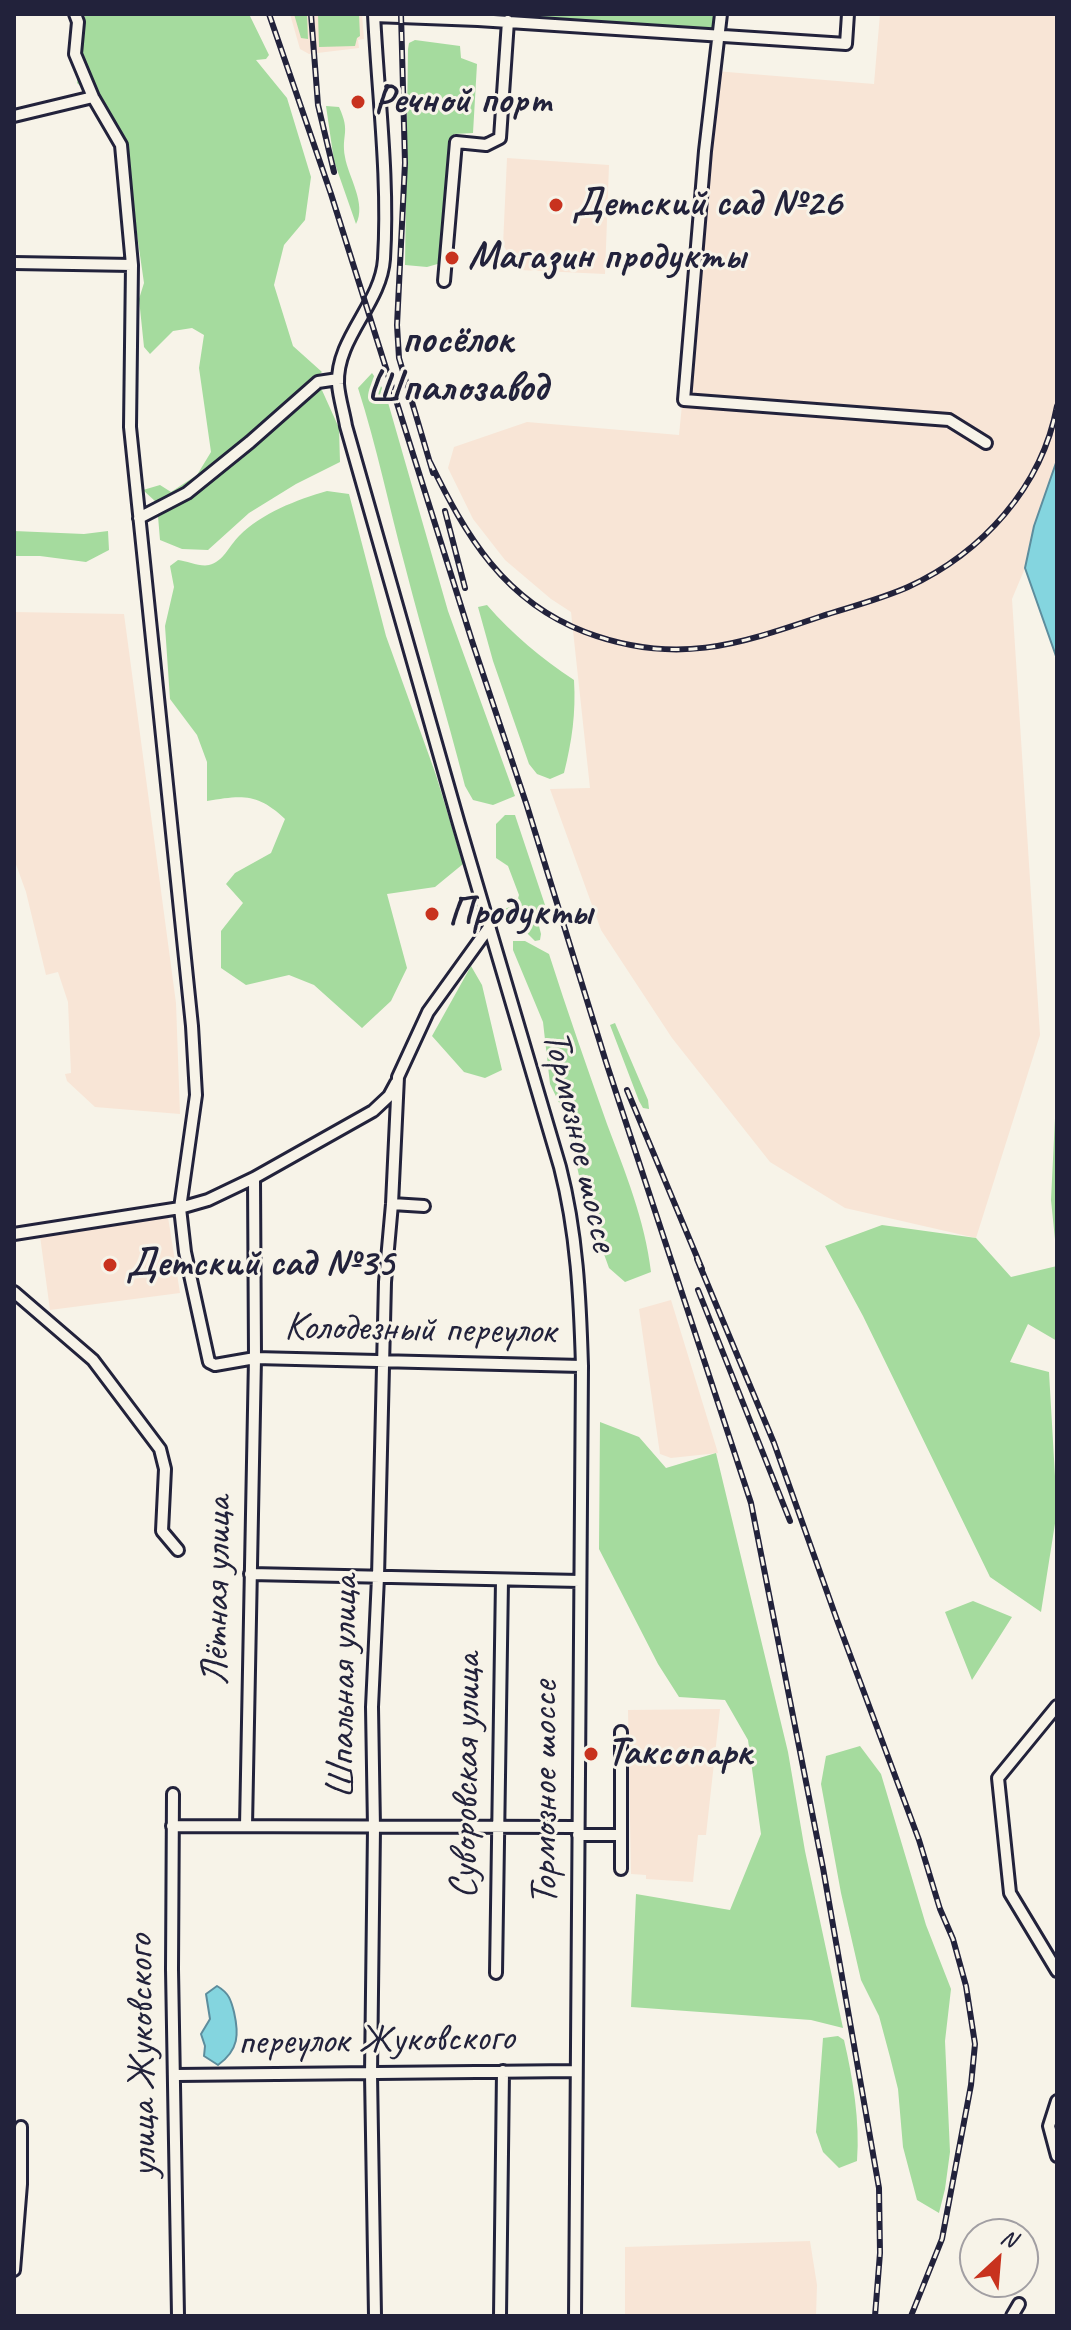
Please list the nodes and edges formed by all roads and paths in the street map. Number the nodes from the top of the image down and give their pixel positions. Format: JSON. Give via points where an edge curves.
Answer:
{"nodes":[{"id":1,"x":75,"y":14,"type":"edge"},
{"id":2,"x":721,"y":14,"type":"edge"},
{"id":3,"x":848,"y":14,"type":"edge"},
{"id":4,"x":374,"y":15,"type":"edge"},
{"id":5,"x":478,"y":17,"type":"edge"},
{"id":6,"x":508,"y":21,"type":"junction"},
{"id":7,"x":719,"y":35,"type":"junction"},
{"id":8,"x":93,"y":97,"type":"junction"},
{"id":9,"x":14,"y":116,"type":"edge"},
{"id":10,"x":14,"y":263,"type":"edge"},
{"id":11,"x":132,"y":265,"type":"junction"},
{"id":12,"x":444,"y":281,"type":"dead end"},
{"id":13,"x":338,"y":379,"type":"junction"},
{"id":14,"x":986,"y":443,"type":"dead end"},
{"id":15,"x":139,"y":518,"type":"junction"},
{"id":16,"x":490,"y":926,"type":"junction"},
{"id":17,"x":398,"y":1077,"type":"junction"},
{"id":18,"x":254,"y":1178,"type":"junction"},
{"id":19,"x":392,"y":1204,"type":"junction"},
{"id":20,"x":424,"y":1206,"type":"dead end"},
{"id":21,"x":180,"y":1208,"type":"junction"},
{"id":22,"x":14,"y":1234,"type":"edge"},
{"id":23,"x":14,"y":1292,"type":"edge"},
{"id":24,"x":255,"y":1358,"type":"junction"},
{"id":25,"x":383,"y":1363,"type":"junction"},
{"id":26,"x":582,"y":1366,"type":"junction"},
{"id":27,"x":178,"y":1550,"type":"dead end"},
{"id":28,"x":250,"y":1574,"type":"junction"},
{"id":29,"x":378,"y":1577,"type":"junction"},
{"id":30,"x":502,"y":1580,"type":"junction"},
{"id":31,"x":580,"y":1581,"type":"junction"},
{"id":32,"x":1057,"y":1706,"type":"edge"},
{"id":33,"x":621,"y":1732,"type":"dead end"},
{"id":34,"x":173,"y":1794,"type":"dead end"},
{"id":35,"x":172,"y":1826,"type":"junction"},
{"id":36,"x":246,"y":1826,"type":"junction"},
{"id":37,"x":499,"y":1827,"type":"junction"},
{"id":38,"x":374,"y":1828,"type":"junction"},
{"id":39,"x":578,"y":1831,"type":"junction"},
{"id":40,"x":621,"y":1835,"type":"junction"},
{"id":41,"x":621,"y":1869,"type":"dead end"},
{"id":42,"x":1057,"y":1971,"type":"edge"},
{"id":43,"x":496,"y":1973,"type":"dead end"},
{"id":44,"x":503,"y":2071,"type":"junction"},
{"id":45,"x":576,"y":2071,"type":"junction"},
{"id":46,"x":371,"y":2074,"type":"junction"},
{"id":47,"x":176,"y":2075,"type":"junction"},
{"id":48,"x":1057,"y":2101,"type":"edge"},
{"id":49,"x":21,"y":2127,"type":"dead end"},
{"id":50,"x":1057,"y":2156,"type":"edge"},
{"id":51,"x":14,"y":2270,"type":"edge"},
{"id":52,"x":1019,"y":2304,"type":"dead end"},
{"id":53,"x":178,"y":2316,"type":"edge"},
{"id":54,"x":375,"y":2316,"type":"edge"},
{"id":55,"x":500,"y":2316,"type":"edge"},
{"id":56,"x":575,"y":2316,"type":"edge"},
{"id":57,"x":1012,"y":2316,"type":"edge"}],
"edges":[{"from":1,"to":8,"type":"street","via":[[75,54]]},
{"from":2,"to":7,"type":"street"},
{"from":3,"to":7,"type":"street","via":[[846,44]]},
{"from":4,"to":5,"type":"street"},
{"from":4,"to":13,"type":"street","name":"Тормозное шоссе","via":[[384,259]]},
{"from":5,"to":6,"type":"street"},
{"from":6,"to":7,"type":"street"},
{"from":6,"to":12,"type":"street","via":[[500,138],[486,145],[456,142]]},
{"from":7,"to":14,"type":"street","via":[[684,400],[949,420]]},
{"from":8,"to":9,"type":"street"},
{"from":8,"to":11,"type":"street","via":[[121,145]]},
{"from":10,"to":11,"type":"street"},
{"from":11,"to":15,"type":"street","via":[[130,427]]},
{"from":13,"to":15,"type":"street","via":[[318,382],[187,493]]},
{"from":13,"to":16,"type":"street","name":"Тормозное шоссе","via":[[351,442]]},
{"from":15,"to":21,"type":"street","via":[[194,1053],[196,1095]]},
{"from":16,"to":17,"type":"street","name":"Шпальная улица","via":[[428,1012]]},
{"from":16,"to":26,"type":"street","name":"Тормозное шоссе","via":[[568,1198],[578,1267]]},
{"from":17,"to":18,"type":"street","via":[[389,1096],[373,1111]]},
{"from":17,"to":19,"type":"street","name":"Шпальная улица"},
{"from":18,"to":21,"type":"street"},
{"from":18,"to":24,"type":"street","name":"Лётная улица"},
{"from":19,"to":20,"type":"street"},
{"from":19,"to":25,"type":"street","name":"Шпальная улица"},
{"from":21,"to":22,"type":"street"},
{"from":21,"to":24,"type":"street","name":"Колодезный переулок","via":[[209,1362]]},
{"from":23,"to":27,"type":"street","via":[[93,1360],[160,1449],[165,1469],[162,1534]]},
{"from":24,"to":25,"type":"street","name":"Колодезный переулок"},
{"from":24,"to":28,"type":"street","name":"Лётная улица"},
{"from":25,"to":26,"type":"street","name":"Колодезный переулок"},
{"from":25,"to":29,"type":"street","name":"Шпальная улица"},
{"from":26,"to":31,"type":"street","name":"Тормозное шоссе"},
{"from":28,"to":29,"type":"street"},
{"from":28,"to":36,"type":"street","name":"Лётная улица"},
{"from":29,"to":30,"type":"street"},
{"from":29,"to":38,"type":"street","name":"Шпальная улица"},
{"from":30,"to":31,"type":"street"},
{"from":30,"to":37,"type":"street","name":"Суворовская улица"},
{"from":31,"to":39,"type":"street","name":"Тормозное шоссе"},
{"from":32,"to":42,"type":"street","via":[[998,1778],[1010,1893]]},
{"from":33,"to":40,"type":"street"},
{"from":34,"to":35,"type":"street","name":"улица Жуковского"},
{"from":35,"to":36,"type":"street"},
{"from":35,"to":47,"type":"street","name":"улица Жуковского"},
{"from":36,"to":38,"type":"street"},
{"from":37,"to":38,"type":"street"},
{"from":37,"to":39,"type":"street"},
{"from":37,"to":43,"type":"street","name":"Суворовская улица"},
{"from":38,"to":46,"type":"street","name":"Шпальная улица"},
{"from":39,"to":40,"type":"street"},
{"from":39,"to":45,"type":"street","name":"Тормозное шоссе"},
{"from":40,"to":41,"type":"street"},
{"from":44,"to":45,"type":"street","name":"переулок Жуковского"},
{"from":44,"to":46,"type":"street","name":"переулок Жуковского"},
{"from":44,"to":55,"type":"street"},
{"from":45,"to":56,"type":"street","name":"Тормозное шоссе"},
{"from":46,"to":47,"type":"street","name":"переулок Жуковского"},
{"from":46,"to":54,"type":"street","name":"Шпальная улица"},
{"from":47,"to":53,"type":"street","name":"улица Жуковского"},
{"from":48,"to":50,"type":"street","via":[[1049,2126]]},
{"from":49,"to":51,"type":"street"},
{"from":52,"to":57,"type":"street"}]}
